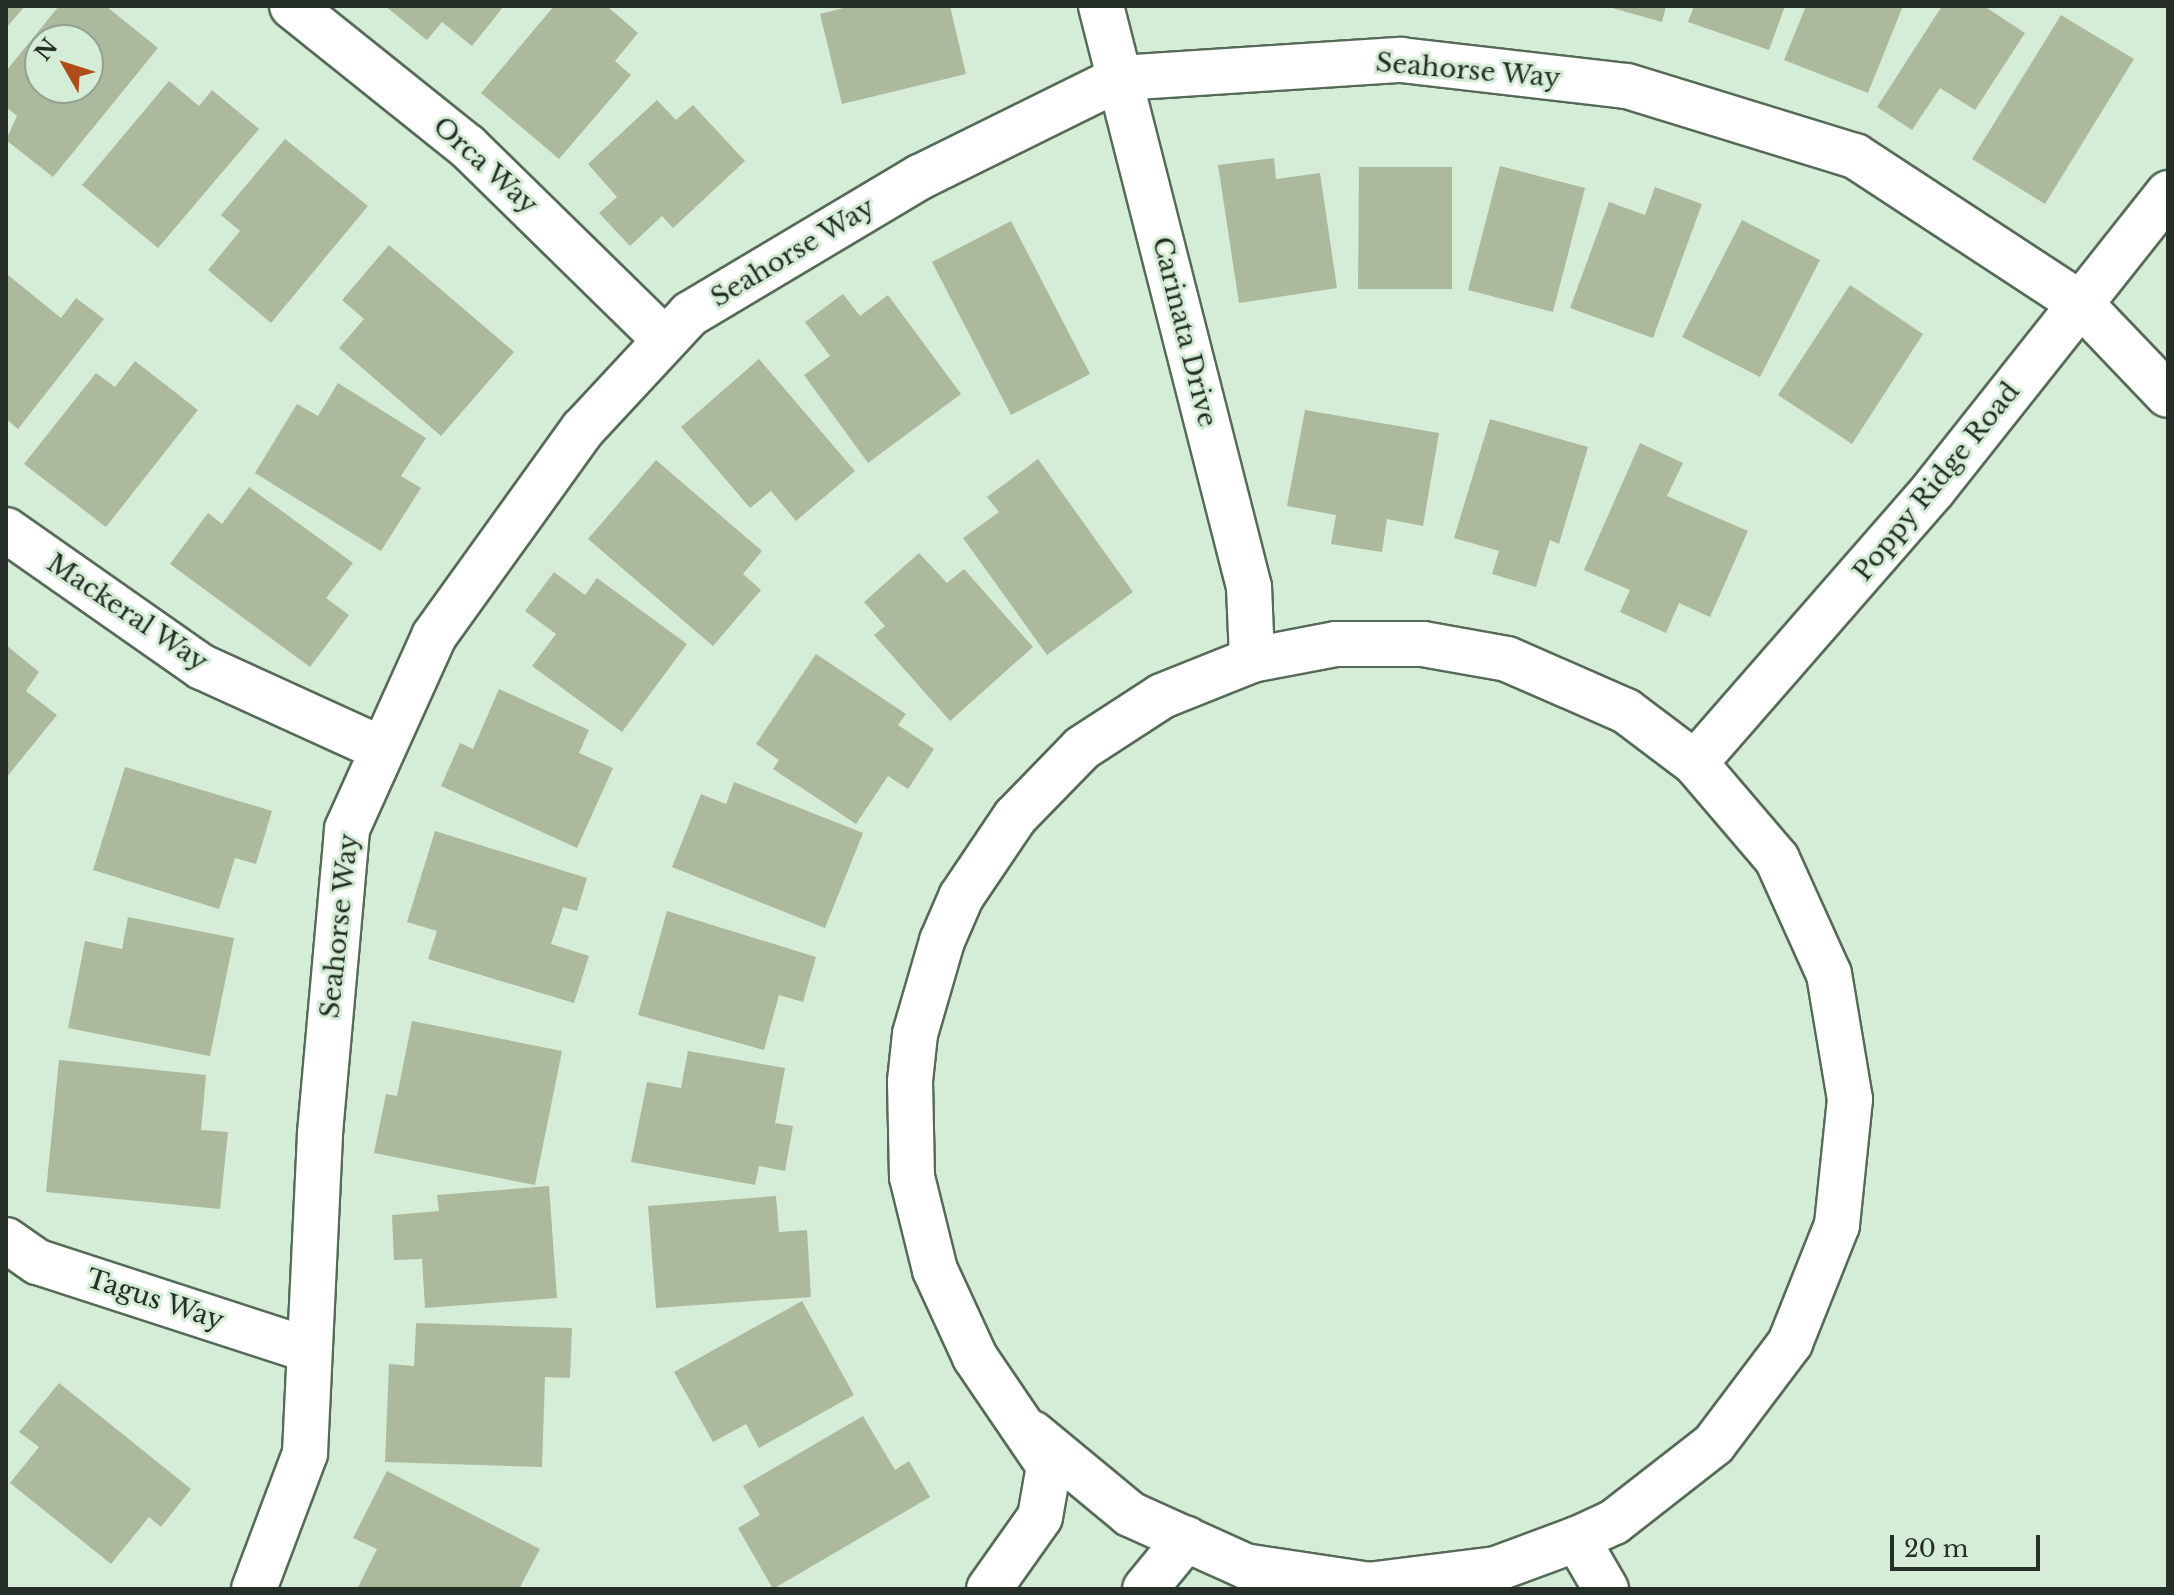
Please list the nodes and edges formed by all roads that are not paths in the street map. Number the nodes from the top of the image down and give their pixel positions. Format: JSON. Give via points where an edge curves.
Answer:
{"nodes":[{"id":1,"x":292,"y":6,"type":"edge"},
{"id":2,"x":1101,"y":6,"type":"edge"},
{"id":3,"x":1120,"y":78,"type":"junction"},
{"id":4,"x":2168,"y":193,"type":"edge"},
{"id":5,"x":2080,"y":303,"type":"junction"},
{"id":6,"x":665,"y":340,"type":"junction"},
{"id":7,"x":2168,"y":395,"type":"edge"},
{"id":8,"x":6,"y":530,"type":"edge"},
{"id":9,"x":1252,"y":660,"type":"junction"},
{"id":10,"x":382,"y":749,"type":"junction"},
{"id":11,"x":1695,"y":763,"type":"junction"},
{"id":12,"x":6,"y":1240,"type":"edge"},
{"id":13,"x":309,"y":1350,"type":"junction"},
{"id":14,"x":1032,"y":1433,"type":"junction"},
{"id":15,"x":1186,"y":1539,"type":"junction"},
{"id":16,"x":1577,"y":1539,"type":"junction"},
{"id":17,"x":254,"y":1589,"type":"edge"},
{"id":18,"x":989,"y":1589,"type":"edge"},
{"id":19,"x":1145,"y":1589,"type":"edge"},
{"id":20,"x":1606,"y":1589,"type":"edge"}],
"edges":[{"from":1,"to":6,"type":"street","name":"Orca Way","via":[[467,146]]},
{"from":2,"to":3,"type":"street","name":"Carinata Drive"},
{"from":3,"to":5,"type":"street","name":"Seahorse Way","via":[[1401,60],[1627,86],[1855,156]]},
{"from":3,"to":6,"type":"street","name":"Seahorse Way","via":[[920,177],[690,314]]},
{"from":3,"to":9,"type":"street","name":"Carinata Drive","via":[[1249,587]]},
{"from":4,"to":5,"type":"street","name":"Poppy Ridge Road"},
{"from":5,"to":7,"type":"street","name":"Seahorse Way"},
{"from":5,"to":11,"type":"street","name":"Poppy Ridge Road","via":[[1914,513]]},
{"from":6,"to":10,"type":"street","name":"Seahorse Way","via":[[583,429],[434,636]]},
{"from":8,"to":10,"type":"street","name":"Mackeral Way","via":[[202,667]]},
{"from":9,"to":11,"type":"street","via":[[1380,642],[1493,656],[1588,690]]},
{"from":9,"to":14,"type":"street","via":[[1135,712],[1047,781],[961,897],[926,987],[915,1034],[908,1129],[921,1224],[960,1329]]},
{"from":10,"to":13,"type":"street","name":"Seahorse Way","via":[[347,829],[320,1133]]},
{"from":11,"to":16,"type":"street","via":[[1777,859],[1829,974],[1850,1099],[1837,1225],[1790,1343],[1714,1444],[1614,1522]]},
{"from":12,"to":13,"type":"street","name":"Tagus Way","via":[[38,1262]]},
{"from":13,"to":17,"type":"street","name":"Seahorse Way","via":[[305,1453]]},
{"from":14,"to":15,"type":"street","via":[[1130,1514]]},
{"from":14,"to":18,"type":"street","via":[[1049,1466],[1047,1492],[1027,1540]]},
{"from":15,"to":16,"type":"street","via":[[1245,1566],[1370,1585],[1496,1569]]},
{"from":15,"to":19,"type":"street"},
{"from":16,"to":20,"type":"street"}]}
